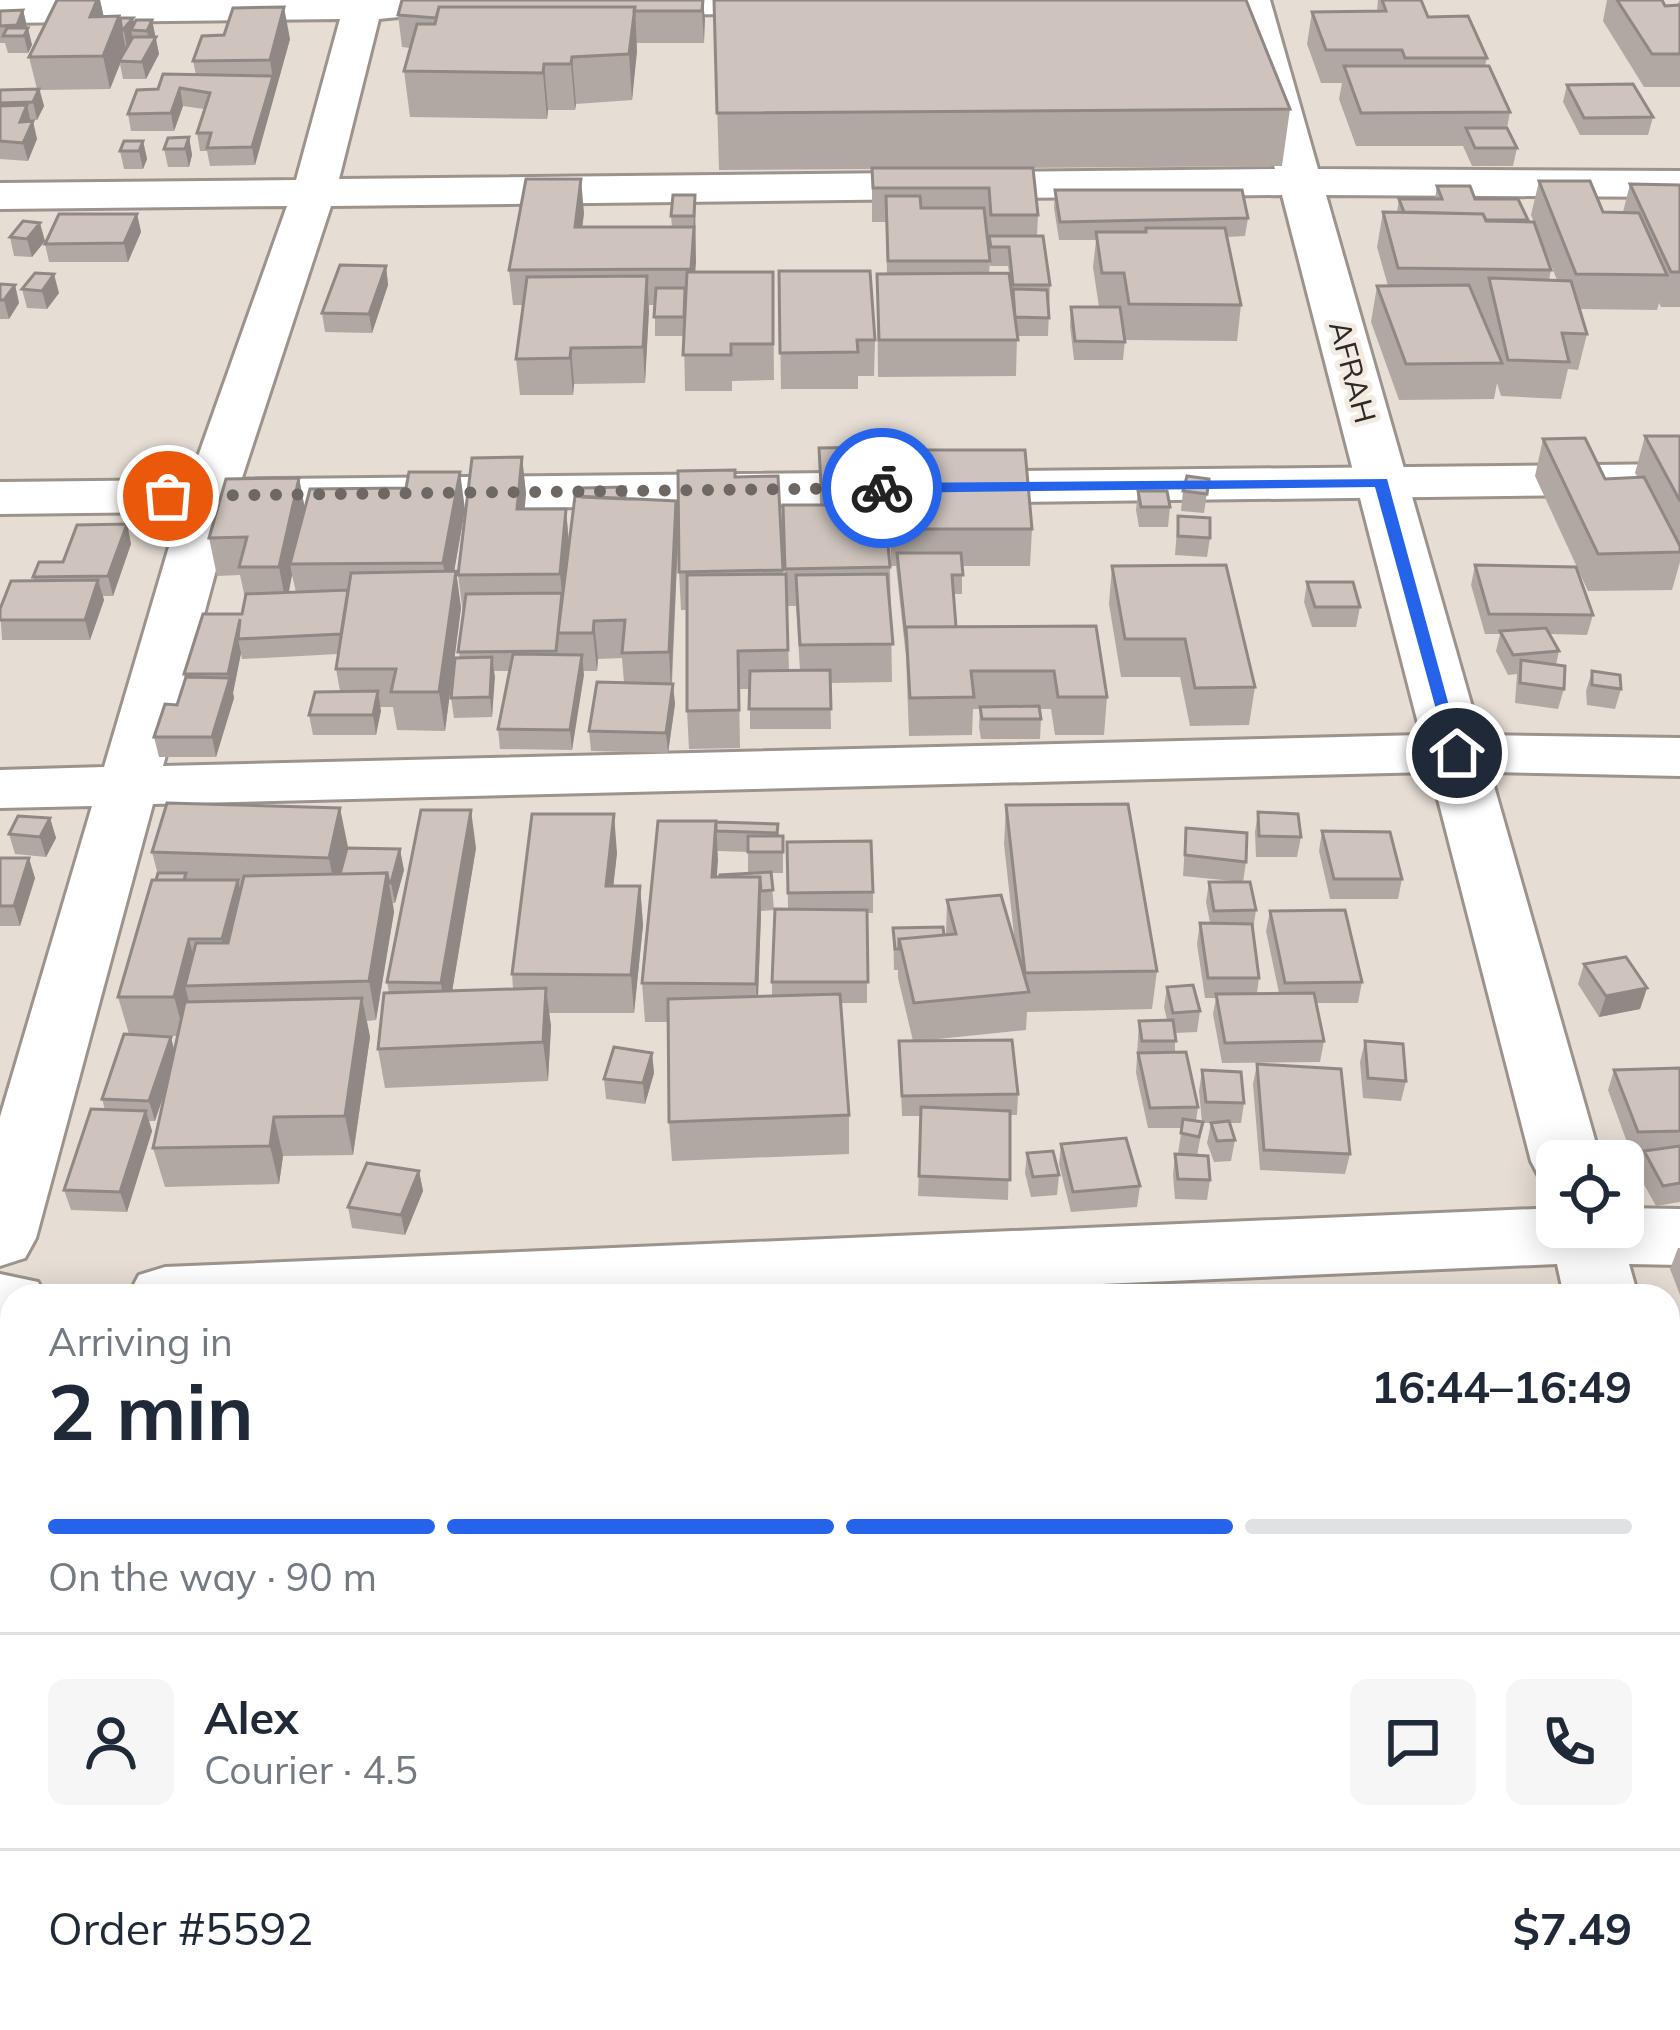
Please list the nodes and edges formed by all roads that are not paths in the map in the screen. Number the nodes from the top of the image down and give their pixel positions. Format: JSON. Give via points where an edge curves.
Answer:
{"nodes":[{"id":1,"x":840,"y":0,"type":"edge"},
{"id":2,"x":1251,"y":0,"type":"edge"},
{"id":3,"x":364,"y":4,"type":"edge"},
{"id":4,"x":578,"y":4,"type":"edge"},
{"id":5,"x":435,"y":7,"type":"edge"},
{"id":6,"x":0,"y":10,"type":"edge"},
{"id":7,"x":1300,"y":182,"type":"junction"},
{"id":8,"x":1680,"y":184,"type":"edge"},
{"id":9,"x":314,"y":192,"type":"junction"},
{"id":10,"x":0,"y":196,"type":"edge"},
{"id":11,"x":1680,"y":479,"type":"edge"},
{"id":12,"x":1382,"y":482,"type":"junction"},
{"id":13,"x":210,"y":496,"type":"junction"},
{"id":14,"x":0,"y":498,"type":"edge"},
{"id":15,"x":1457,"y":753,"type":"junction"},
{"id":16,"x":1680,"y":757,"type":"edge"},
{"id":17,"x":0,"y":789,"type":"edge"},
{"id":18,"x":125,"y":789,"type":"junction"},
{"id":19,"x":1560,"y":1140,"type":"edge"},
{"id":20,"x":1680,"y":1237,"type":"edge"},
{"id":21,"x":0,"y":1238,"type":"edge"},
{"id":22,"x":1590,"y":1253,"type":"edge"},
{"id":23,"x":562,"y":1284,"type":"edge"}],
"edges":[{"from":1,"to":4,"type":"street"},
{"from":2,"to":7,"type":"street","name":"AFRAH"},
{"from":3,"to":5,"type":"street"},
{"from":3,"to":6,"type":"street"},
{"from":3,"to":9,"type":"street"},
{"from":7,"to":8,"type":"street"},
{"from":7,"to":9,"type":"street"},
{"from":7,"to":12,"type":"street","name":"AFRAH"},
{"from":9,"to":10,"type":"street"},
{"from":9,"to":13,"type":"street"},
{"from":11,"to":12,"type":"street"},
{"from":12,"to":13,"type":"street"},
{"from":12,"to":15,"type":"street","name":"AFRAH"},
{"from":13,"to":14,"type":"street"},
{"from":13,"to":18,"type":"street"},
{"from":15,"to":16,"type":"street"},
{"from":15,"to":18,"type":"street"},
{"from":15,"to":19,"type":"street","name":"AFRAH"},
{"from":17,"to":18,"type":"street"},
{"from":18,"to":21,"type":"street"},
{"from":20,"to":22,"type":"street"},
{"from":22,"to":23,"type":"street"}]}
